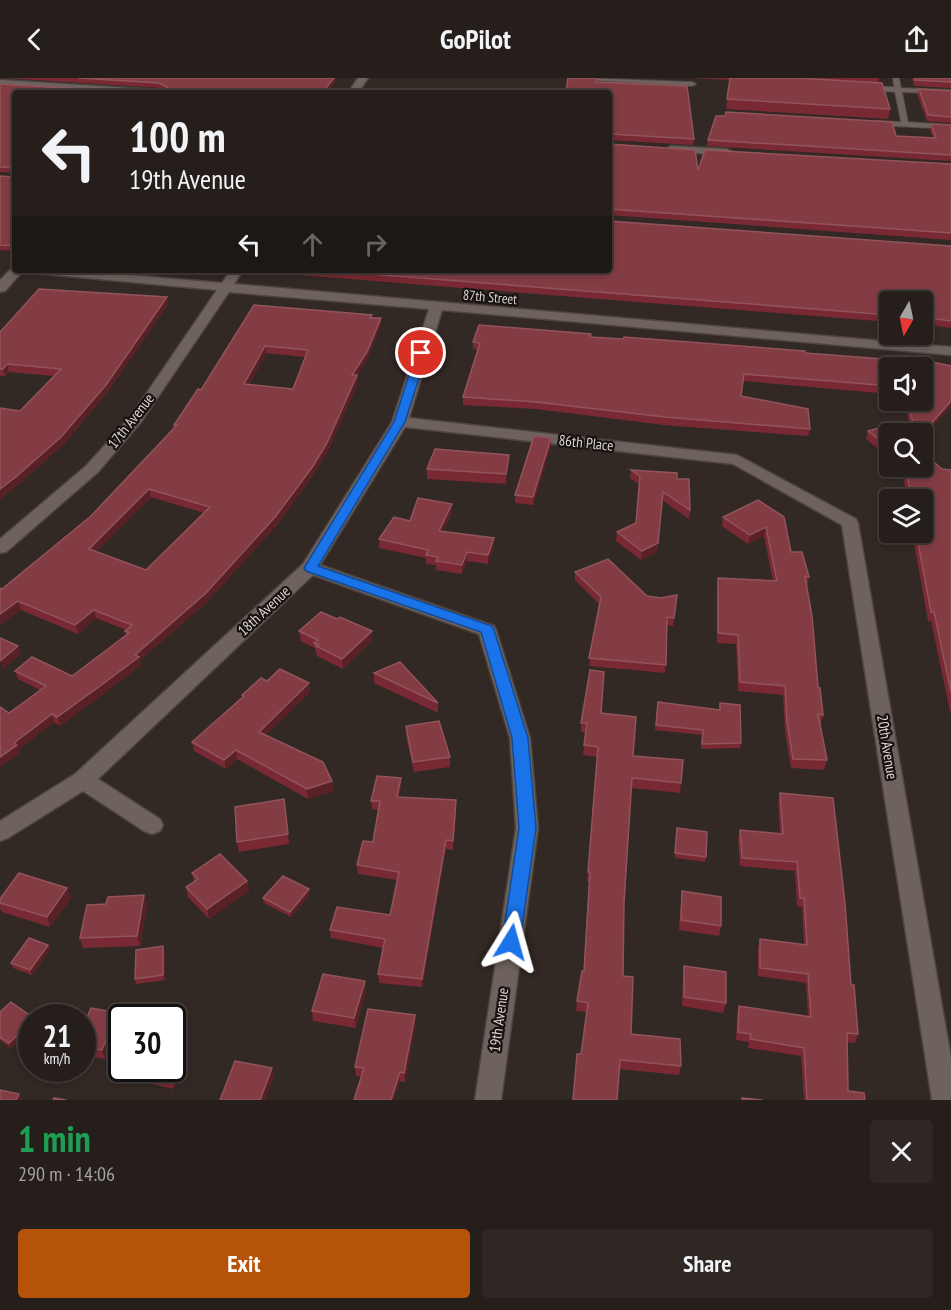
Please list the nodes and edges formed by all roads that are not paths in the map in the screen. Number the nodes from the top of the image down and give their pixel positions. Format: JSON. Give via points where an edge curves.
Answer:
{"nodes":[{"id":1,"x":588,"y":78,"type":"edge"},
{"id":2,"x":623,"y":79,"type":"edge"},
{"id":3,"x":875,"y":80,"type":"edge"},
{"id":4,"x":0,"y":83,"type":"edge"},
{"id":5,"x":898,"y":83,"type":"edge"},
{"id":6,"x":692,"y":84,"type":"dead end"},
{"id":7,"x":951,"y":84,"type":"edge"},
{"id":8,"x":853,"y":87,"type":"edge"},
{"id":9,"x":79,"y":90,"type":"edge"},
{"id":10,"x":951,"y":92,"type":"edge"},
{"id":11,"x":871,"y":122,"type":"edge"},
{"id":12,"x":905,"y":125,"type":"junction"},
{"id":13,"x":951,"y":127,"type":"edge"},
{"id":14,"x":656,"y":148,"type":"edge"},
{"id":15,"x":739,"y":153,"type":"edge"},
{"id":16,"x":13,"y":273,"type":"edge"},
{"id":17,"x":62,"y":273,"type":"edge"},
{"id":18,"x":235,"y":273,"type":"edge"},
{"id":19,"x":224,"y":287,"type":"junction"},
{"id":20,"x":0,"y":288,"type":"edge"},
{"id":21,"x":436,"y":307,"type":"junction"},
{"id":22,"x":951,"y":351,"type":"edge"},
{"id":23,"x":400,"y":422,"type":"junction"},
{"id":24,"x":737,"y":460,"type":"joint"},
{"id":25,"x":0,"y":548,"type":"edge"},
{"id":26,"x":310,"y":568,"type":"junction"},
{"id":27,"x":83,"y":780,"type":"junction"},
{"id":28,"x":152,"y":825,"type":"dead end"},
{"id":29,"x":0,"y":832,"type":"edge"},
{"id":30,"x":488,"y":1100,"type":"edge"},
{"id":31,"x":945,"y":1100,"type":"edge"}],
"edges":[{"from":1,"to":2,"type":"lane"},
{"from":2,"to":6,"type":"lane"},
{"from":3,"to":5,"type":"lane"},
{"from":4,"to":9,"type":"street"},
{"from":5,"to":7,"type":"lane"},
{"from":5,"to":8,"type":"lane"},
{"from":5,"to":10,"type":"lane"},
{"from":5,"to":12,"type":"lane"},
{"from":11,"to":12,"type":"lane"},
{"from":12,"to":13,"type":"lane"},
{"from":14,"to":15,"type":"street"},
{"from":16,"to":20,"type":"street"},
{"from":17,"to":19,"type":"street","name":"87th Street"},
{"from":18,"to":19,"type":"street","name":"17th Avenue"},
{"from":19,"to":21,"type":"street","name":"87th Street"},
{"from":19,"to":25,"type":"street","name":"17th Avenue","via":[[136,418],[92,469]]},
{"from":21,"to":22,"type":"street","name":"87th Street"},
{"from":21,"to":23,"type":"street","name":"18th Avenue"},
{"from":23,"to":24,"type":"street","name":"86th Place"},
{"from":23,"to":26,"type":"street","name":"18th Avenue"},
{"from":24,"to":31,"type":"street","name":"20th Avenue","via":[[850,523]]},
{"from":26,"to":27,"type":"street","name":"18th Avenue"},
{"from":26,"to":30,"type":"street","name":"19th Avenue","via":[[487,630],[520,738],[527,828]]},
{"from":27,"to":28,"type":"street"},
{"from":27,"to":29,"type":"street","name":"18th Avenue"}]}
